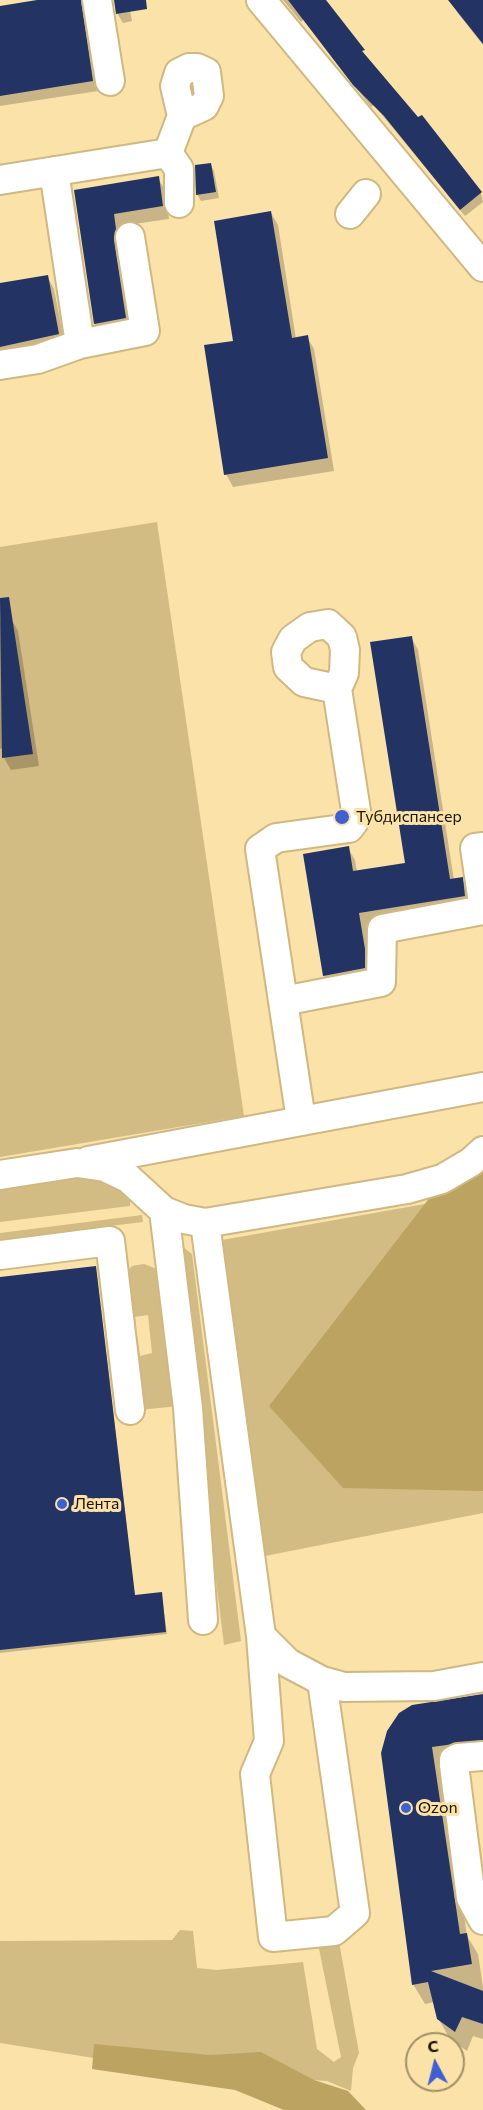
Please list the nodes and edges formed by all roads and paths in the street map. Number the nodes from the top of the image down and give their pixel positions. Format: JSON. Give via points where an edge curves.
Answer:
{"nodes":[{"id":1,"x":98,"y":0,"type":"edge"},
{"id":2,"x":261,"y":0,"type":"edge"},
{"id":3,"x":110,"y":81,"type":"dead end"},
{"id":4,"x":182,"y":116,"type":"dead end"},
{"id":5,"x":168,"y":153,"type":"junction"},
{"id":6,"x":54,"y":171,"type":"junction"},
{"id":7,"x":0,"y":180,"type":"edge"},
{"id":8,"x":179,"y":203,"type":"dead end"},
{"id":9,"x":130,"y":237,"type":"dead end"},
{"id":10,"x":483,"y":267,"type":"edge"},
{"id":11,"x":80,"y":344,"type":"junction"},
{"id":12,"x":0,"y":365,"type":"edge"},
{"id":13,"x":337,"y":689,"type":"dead end"},
{"id":14,"x":483,"y":847,"type":"edge"},
{"id":15,"x":483,"y":903,"type":"edge"},
{"id":16,"x":483,"y":910,"type":"edge"},
{"id":17,"x":283,"y":1001,"type":"junction"},
{"id":18,"x":483,"y":1087,"type":"edge"},
{"id":19,"x":302,"y":1120,"type":"junction"},
{"id":20,"x":483,"y":1151,"type":"edge"},
{"id":21,"x":77,"y":1163,"type":"junction"},
{"id":22,"x":0,"y":1175,"type":"edge"},
{"id":23,"x":164,"y":1211,"type":"junction"},
{"id":24,"x":205,"y":1223,"type":"junction"},
{"id":25,"x":0,"y":1255,"type":"edge"},
{"id":26,"x":130,"y":1410,"type":"dead end"},
{"id":27,"x":203,"y":1620,"type":"dead end"},
{"id":28,"x":261,"y":1636,"type":"junction"},
{"id":29,"x":483,"y":1677,"type":"edge"},
{"id":30,"x":322,"y":1681,"type":"junction"},
{"id":31,"x":483,"y":1756,"type":"edge"},
{"id":32,"x":483,"y":1920,"type":"edge"}],
"edges":[{"from":1,"to":3,"type":"street"},
{"from":2,"to":10,"type":"street"},
{"from":4,"to":5,"type":"street"},
{"from":5,"to":6,"type":"street"},
{"from":5,"to":8,"type":"street","via":[[179,170]]},
{"from":6,"to":7,"type":"street"},
{"from":6,"to":11,"type":"street"},
{"from":9,"to":11,"type":"street","via":[[145,332]]},
{"from":11,"to":12,"type":"street"},
{"from":13,"to":17,"type":"street","via":[[355,820],[349,828],[276,838],[260,849]]},
{"from":14,"to":15,"type":"street","via":[[475,848]]},
{"from":16,"to":17,"type":"street","via":[[382,929],[381,982]]},
{"from":17,"to":19,"type":"street"},
{"from":18,"to":19,"type":"street"},
{"from":19,"to":21,"type":"street"},
{"from":20,"to":24,"type":"street","via":[[442,1179],[407,1189]]},
{"from":21,"to":22,"type":"street"},
{"from":21,"to":23,"type":"street","via":[[105,1167],[128,1178]]},
{"from":23,"to":24,"type":"street"},
{"from":23,"to":27,"type":"street","via":[[188,1408]]},
{"from":24,"to":28,"type":"street"},
{"from":25,"to":26,"type":"street","via":[[110,1241]]},
{"from":28,"to":30,"type":"street","via":[[288,1662]]},
{"from":28,"to":30,"type":"street","via":[[269,1741],[255,1774],[273,1937],[334,1931],[355,1913]]},
{"from":29,"to":30,"type":"street","via":[[434,1686],[371,1688]]},
{"from":31,"to":32,"type":"street","via":[[454,1760],[471,1898]]}]}
